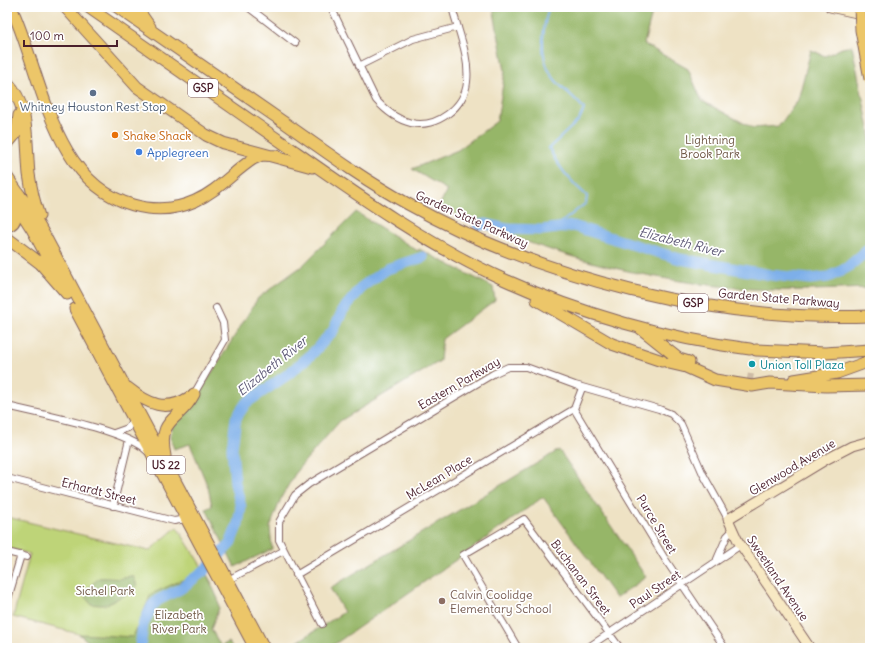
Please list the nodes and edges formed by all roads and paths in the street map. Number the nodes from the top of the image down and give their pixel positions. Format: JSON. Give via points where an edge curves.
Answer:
{"nodes":[{"id":1,"x":11,"y":7,"type":"edge"},
{"id":2,"x":65,"y":7,"type":"edge"},
{"id":3,"x":88,"y":7,"type":"edge"},
{"id":4,"x":117,"y":7,"type":"edge"},
{"id":5,"x":136,"y":7,"type":"edge"},
{"id":6,"x":248,"y":7,"type":"edge"},
{"id":7,"x":331,"y":7,"type":"edge"},
{"id":8,"x":452,"y":7,"type":"edge"},
{"id":9,"x":830,"y":7,"type":"edge"},
{"id":10,"x":860,"y":7,"type":"edge"},
{"id":11,"x":870,"y":16,"type":"edge"},
{"id":12,"x":458,"y":27,"type":"junction"},
{"id":13,"x":154,"y":32,"type":"junction"},
{"id":14,"x":295,"y":43,"type":"dead end"},
{"id":15,"x":359,"y":66,"type":"junction"},
{"id":16,"x":870,"y":79,"type":"edge"},
{"id":17,"x":7,"y":82,"type":"edge"},
{"id":18,"x":17,"y":96,"type":"junction"},
{"id":19,"x":7,"y":144,"type":"edge"},
{"id":20,"x":277,"y":156,"type":"junction"},
{"id":21,"x":319,"y":168,"type":"junction"},
{"id":22,"x":7,"y":177,"type":"edge"},
{"id":23,"x":8,"y":191,"type":"edge"},
{"id":24,"x":7,"y":226,"type":"edge"},
{"id":25,"x":7,"y":238,"type":"edge"},
{"id":26,"x":46,"y":238,"type":"junction"},
{"id":27,"x":502,"y":279,"type":"junction"},
{"id":28,"x":67,"y":294,"type":"junction"},
{"id":29,"x":216,"y":308,"type":"dead end"},
{"id":30,"x":870,"y":316,"type":"edge"},
{"id":31,"x":636,"y":325,"type":"junction"},
{"id":32,"x":870,"y":350,"type":"edge"},
{"id":33,"x":870,"y":361,"type":"edge"},
{"id":34,"x":774,"y":383,"type":"junction"},
{"id":35,"x":124,"y":384,"type":"junction"},
{"id":36,"x":870,"y":384,"type":"edge"},
{"id":37,"x":582,"y":388,"type":"junction"},
{"id":38,"x":194,"y":394,"type":"junction"},
{"id":39,"x":7,"y":406,"type":"edge"},
{"id":40,"x":574,"y":409,"type":"junction"},
{"id":41,"x":133,"y":418,"type":"junction"},
{"id":42,"x":113,"y":434,"type":"junction"},
{"id":43,"x":129,"y":440,"type":"junction"},
{"id":44,"x":870,"y":441,"type":"edge"},
{"id":45,"x":155,"y":460,"type":"junction"},
{"id":46,"x":167,"y":466,"type":"junction"},
{"id":47,"x":7,"y":478,"type":"edge"},
{"id":48,"x":113,"y":506,"type":"junction"},
{"id":49,"x":186,"y":518,"type":"junction"},
{"id":50,"x":728,"y":519,"type":"junction"},
{"id":51,"x":733,"y":530,"type":"junction"},
{"id":52,"x":741,"y":544,"type":"junction"},
{"id":53,"x":206,"y":548,"type":"junction"},
{"id":54,"x":283,"y":551,"type":"junction"},
{"id":55,"x":7,"y":552,"type":"edge"},
{"id":56,"x":715,"y":562,"type":"junction"},
{"id":57,"x":296,"y":575,"type":"junction"},
{"id":58,"x":223,"y":576,"type":"junction"},
{"id":59,"x":682,"y":584,"type":"junction"},
{"id":60,"x":7,"y":602,"type":"edge"},
{"id":61,"x":322,"y":624,"type":"dead end"},
{"id":62,"x":609,"y":633,"type":"junction"},
{"id":63,"x":255,"y":648,"type":"edge"},
{"id":64,"x":264,"y":648,"type":"edge"},
{"id":65,"x":518,"y":648,"type":"edge"},
{"id":66,"x":587,"y":648,"type":"edge"},
{"id":67,"x":620,"y":648,"type":"edge"},
{"id":68,"x":724,"y":648,"type":"edge"},
{"id":69,"x":810,"y":648,"type":"edge"}],
"edges":[{"from":1,"to":20,"type":"highway","via":[[62,143],[82,172],[110,195],[144,208],[177,207],[208,195],[254,159],[262,155]]},
{"from":2,"to":20,"type":"highway","via":[[137,86],[165,107],[218,142]]},
{"from":3,"to":21,"type":"highway","number":"GSP"},
{"from":4,"to":13,"type":"highway","name":"Garden State Parkway","number":"GSP"},
{"from":5,"to":13,"type":"highway"},
{"from":6,"to":14,"type":"street"},
{"from":7,"to":15,"type":"street"},
{"from":8,"to":12,"type":"street"},
{"from":9,"to":11,"type":"street"},
{"from":10,"to":16,"type":"highway","bridge":true,"via":[[861,30]]},
{"from":12,"to":15,"type":"street","via":[[413,39]]},
{"from":12,"to":15,"type":"street","via":[[466,57],[467,84],[458,104],[438,120],[425,124],[411,123],[389,112],[376,100]]},
{"from":13,"to":30,"type":"highway","name":"Garden State Parkway","number":"GSP","via":[[346,166],[405,203],[490,243],[580,276],[668,298],[774,313]]},
{"from":17,"to":18,"type":"highway"},
{"from":18,"to":19,"type":"highway","via":[[18,128],[15,136]]},
{"from":18,"to":26,"type":"highway","via":[[24,118],[32,190]]},
{"from":20,"to":21,"type":"highway"},
{"from":21,"to":27,"type":"highway","number":"GSP","via":[[418,234]]},
{"from":22,"to":26,"type":"highway","number":"US 22"},
{"from":23,"to":24,"type":"highway","via":[[15,216],[13,223]]},
{"from":23,"to":28,"type":"highway","number":"US 22"},
{"from":25,"to":28,"type":"highway","via":[[40,263]]},
{"from":26,"to":35,"type":"highway","number":"US 22"},
{"from":27,"to":31,"type":"highway","number":"GSP","via":[[560,302]]},
{"from":27,"to":34,"type":"highway","via":[[612,344],[686,368],[710,379],[752,386]]},
{"from":28,"to":41,"type":"highway","number":"US 22"},
{"from":29,"to":38,"type":"street","via":[[223,323],[225,340]]},
{"from":31,"to":32,"type":"highway","number":"GSP","via":[[698,341],[753,349],[825,353]]},
{"from":31,"to":34,"type":"highway","via":[[679,358],[717,374]]},
{"from":33,"to":34,"type":"highway","via":[[837,373]]},
{"from":34,"to":36,"type":"highway","via":[[826,386]]},
{"from":35,"to":38,"type":"highway","via":[[148,402],[161,405],[174,405]]},
{"from":35,"to":46,"type":"highway","number":"US 22"},
{"from":37,"to":40,"type":"street"},
{"from":37,"to":50,"type":"street","name":"Eastern Parkway","via":[[659,409],[675,417],[683,428],[703,474]]},
{"from":37,"to":54,"type":"street","name":"Eastern Parkway","via":[[526,367],[508,367],[500,370],[301,490],[290,501],[279,522],[279,540]]},
{"from":38,"to":46,"type":"highway","via":[[189,403],[165,427],[163,445]]},
{"from":39,"to":42,"type":"street"},
{"from":40,"to":57,"type":"street","name":"McLean Place"},
{"from":40,"to":59,"type":"street","name":"Purce Street"},
{"from":41,"to":42,"type":"street","via":[[126,430]]},
{"from":41,"to":45,"type":"highway","number":"US 22"},
{"from":42,"to":43,"type":"street"},
{"from":43,"to":45,"type":"street","via":[[142,447]]},
{"from":43,"to":48,"type":"street"},
{"from":44,"to":50,"type":"street","name":"Glenwood Avenue","via":[[852,446],[827,459]]},
{"from":45,"to":49,"type":"highway","number":"US 22"},
{"from":46,"to":53,"type":"highway","number":"US 22"},
{"from":47,"to":48,"type":"street","name":"Erhardt Street"},
{"from":48,"to":49,"type":"street","name":"Erhardt Street","via":[[174,521]]},
{"from":49,"to":53,"type":"highway","number":"US 22"},
{"from":50,"to":51,"type":"street","name":"Sweetland Avenue"},
{"from":51,"to":52,"type":"street","name":"Sweetland Avenue"},
{"from":51,"to":56,"type":"street","name":"Paul Street","via":[[727,536],[720,556]]},
{"from":52,"to":56,"type":"street","name":"Paul Street"},
{"from":52,"to":69,"type":"street","name":"Sweetland Avenue"},
{"from":53,"to":58,"type":"highway","number":"US 22"},
{"from":54,"to":57,"type":"street","name":"Eastern Parkway"},
{"from":54,"to":58,"type":"street"},
{"from":55,"to":60,"type":"street","via":[[24,556]]},
{"from":56,"to":59,"type":"street","name":"Paul Street"},
{"from":57,"to":61,"type":"street","name":"Eastern Parkway"},
{"from":58,"to":63,"type":"highway","number":"US 22"},
{"from":58,"to":64,"type":"highway","number":"US 22"},
{"from":59,"to":62,"type":"street","name":"Paul Street"},
{"from":59,"to":68,"type":"street","name":"Purce Street"},
{"from":62,"to":65,"type":"street","name":"Buchanan Street","via":[[524,519],[463,555]]},
{"from":62,"to":66,"type":"street","name":"Paul Street"},
{"from":62,"to":67,"type":"street","name":"Buchanan Street"}]}
